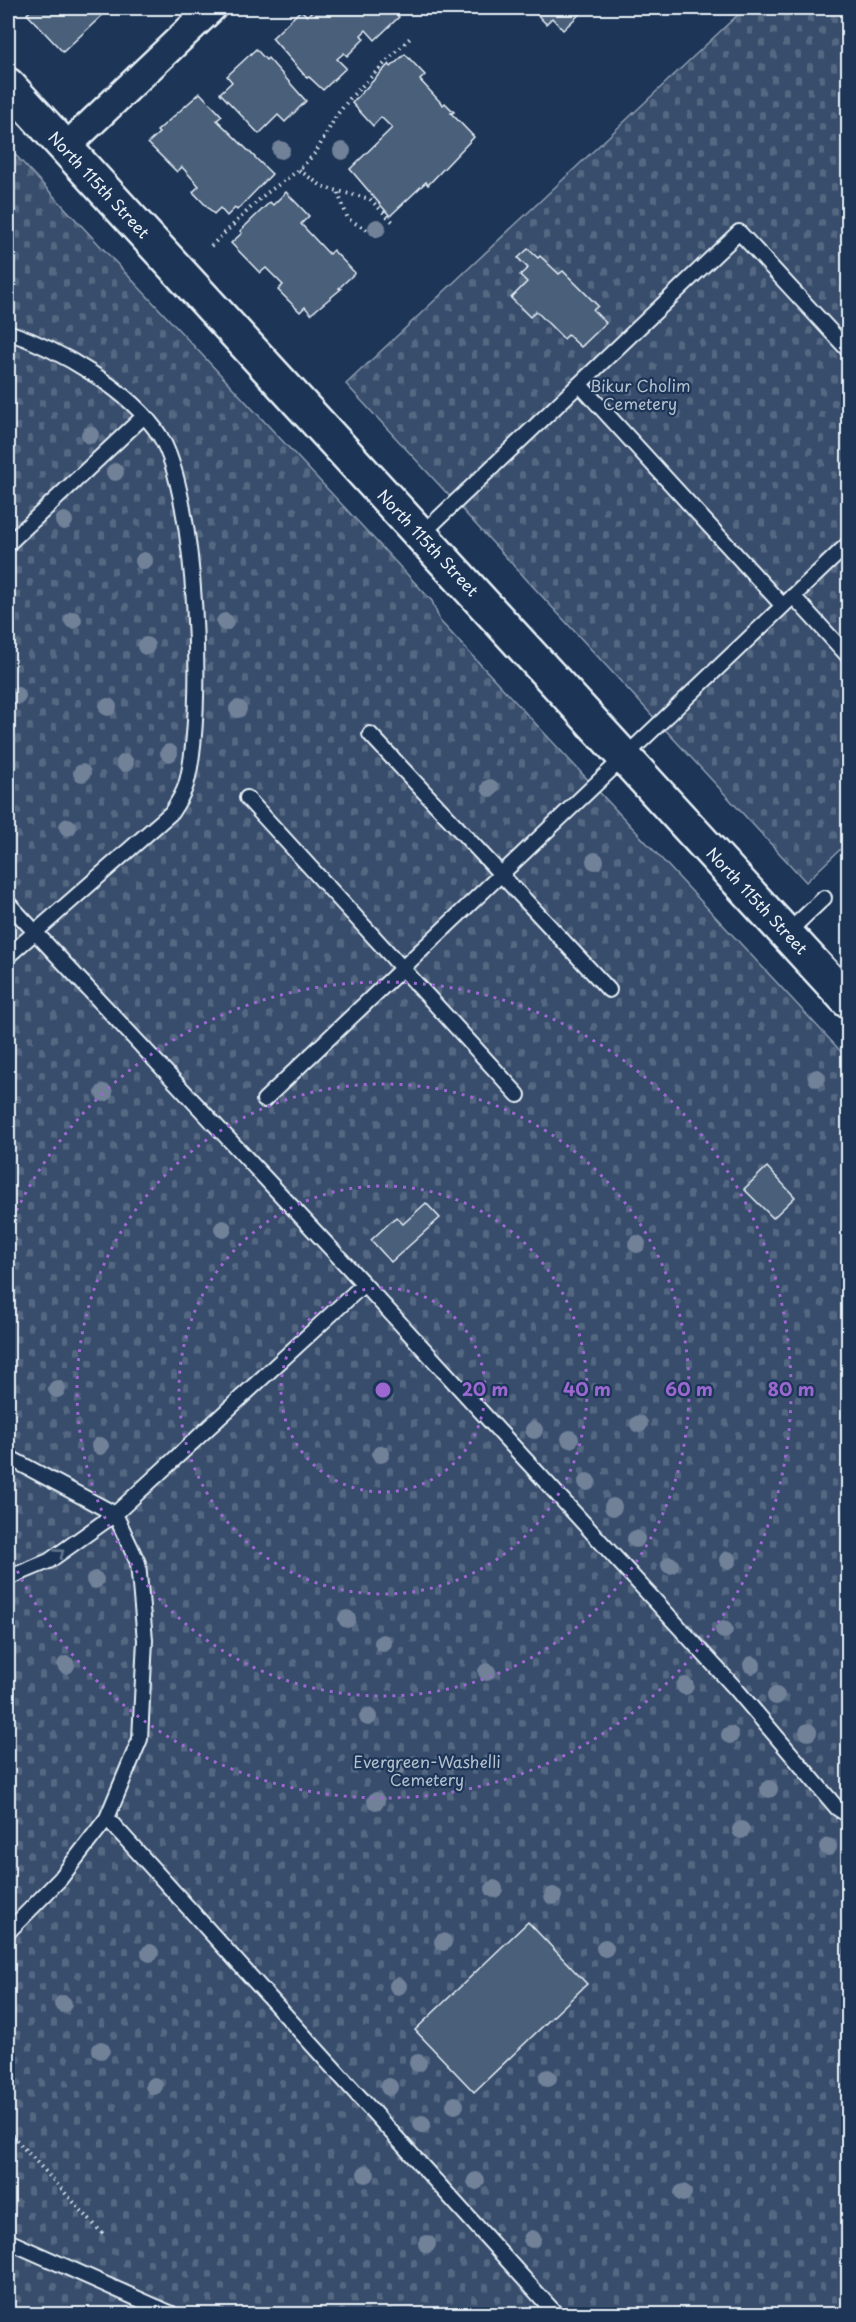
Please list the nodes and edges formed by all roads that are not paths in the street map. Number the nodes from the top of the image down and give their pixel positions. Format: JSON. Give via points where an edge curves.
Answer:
{"nodes":[{"id":1,"x":212,"y":8,"type":"edge"},
{"id":2,"x":8,"y":86,"type":"edge"},
{"id":3,"x":65,"y":148,"type":"junction"},
{"id":4,"x":8,"y":332,"type":"edge"},
{"id":5,"x":849,"y":350,"type":"edge"},
{"id":6,"x":581,"y":386,"type":"junction"},
{"id":7,"x":144,"y":416,"type":"junction"},
{"id":8,"x":421,"y":536,"type":"junction"},
{"id":9,"x":8,"y":544,"type":"edge"},
{"id":10,"x":849,"y":544,"type":"edge"},
{"id":11,"x":788,"y":601,"type":"junction"},
{"id":12,"x":849,"y":656,"type":"edge"},
{"id":13,"x":370,"y":734,"type":"dead end"},
{"id":14,"x":624,"y":756,"type":"junction"},
{"id":15,"x":247,"y":798,"type":"dead end"},
{"id":16,"x":501,"y":873,"type":"junction"},
{"id":17,"x":825,"y":898,"type":"dead end"},
{"id":18,"x":8,"y":903,"type":"edge"},
{"id":19,"x":34,"y":932,"type":"junction"},
{"id":20,"x":787,"y":933,"type":"junction"},
{"id":21,"x":8,"y":956,"type":"edge"},
{"id":22,"x":403,"y":967,"type":"junction"},
{"id":23,"x":609,"y":990,"type":"dead end"},
{"id":24,"x":849,"y":1001,"type":"edge"},
{"id":25,"x":518,"y":1095,"type":"dead end"},
{"id":26,"x":264,"y":1100,"type":"dead end"},
{"id":27,"x":364,"y":1284,"type":"junction"},
{"id":28,"x":8,"y":1457,"type":"edge"},
{"id":29,"x":115,"y":1514,"type":"junction"},
{"id":30,"x":8,"y":1578,"type":"edge"},
{"id":31,"x":849,"y":1815,"type":"edge"},
{"id":32,"x":107,"y":1818,"type":"junction"},
{"id":33,"x":8,"y":1932,"type":"edge"},
{"id":34,"x":8,"y":2241,"type":"edge"},
{"id":35,"x":172,"y":2314,"type":"edge"},
{"id":36,"x":555,"y":2314,"type":"edge"}],
"edges":[{"from":1,"to":3,"type":"street"},
{"from":2,"to":3,"type":"street","name":"North 115th Street"},
{"from":3,"to":8,"type":"street","name":"North 115th Street"},
{"from":4,"to":7,"type":"lane","via":[[79,366]]},
{"from":5,"to":6,"type":"lane","via":[[739,232]]},
{"from":6,"to":8,"type":"lane"},
{"from":6,"to":11,"type":"lane"},
{"from":7,"to":9,"type":"lane"},
{"from":7,"to":19,"type":"lane","via":[[174,465],[185,511],[196,714],[186,786],[171,813]]},
{"from":8,"to":14,"type":"street","name":"North 115th Street"},
{"from":10,"to":11,"type":"lane"},
{"from":11,"to":12,"type":"lane"},
{"from":11,"to":14,"type":"lane"},
{"from":13,"to":16,"type":"lane"},
{"from":14,"to":16,"type":"lane"},
{"from":14,"to":20,"type":"street","name":"North 115th Street"},
{"from":15,"to":22,"type":"lane"},
{"from":16,"to":22,"type":"lane"},
{"from":16,"to":23,"type":"lane"},
{"from":17,"to":20,"type":"lane"},
{"from":18,"to":19,"type":"lane"},
{"from":19,"to":21,"type":"lane"},
{"from":19,"to":27,"type":"lane"},
{"from":20,"to":24,"type":"street","name":"North 115th Street"},
{"from":22,"to":25,"type":"lane"},
{"from":22,"to":26,"type":"lane"},
{"from":27,"to":29,"type":"lane"},
{"from":27,"to":31,"type":"lane","via":[[736,1689],[837,1808]]},
{"from":28,"to":29,"type":"lane"},
{"from":30,"to":29,"type":"lane","one_way":true,"via":[[49,1561]]},
{"from":29,"to":32,"type":"lane","via":[[138,1563],[145,1640],[140,1739]]},
{"from":32,"to":33,"type":"lane","via":[[60,1879]]},
{"from":32,"to":36,"type":"lane"},
{"from":34,"to":35,"type":"lane"}]}
